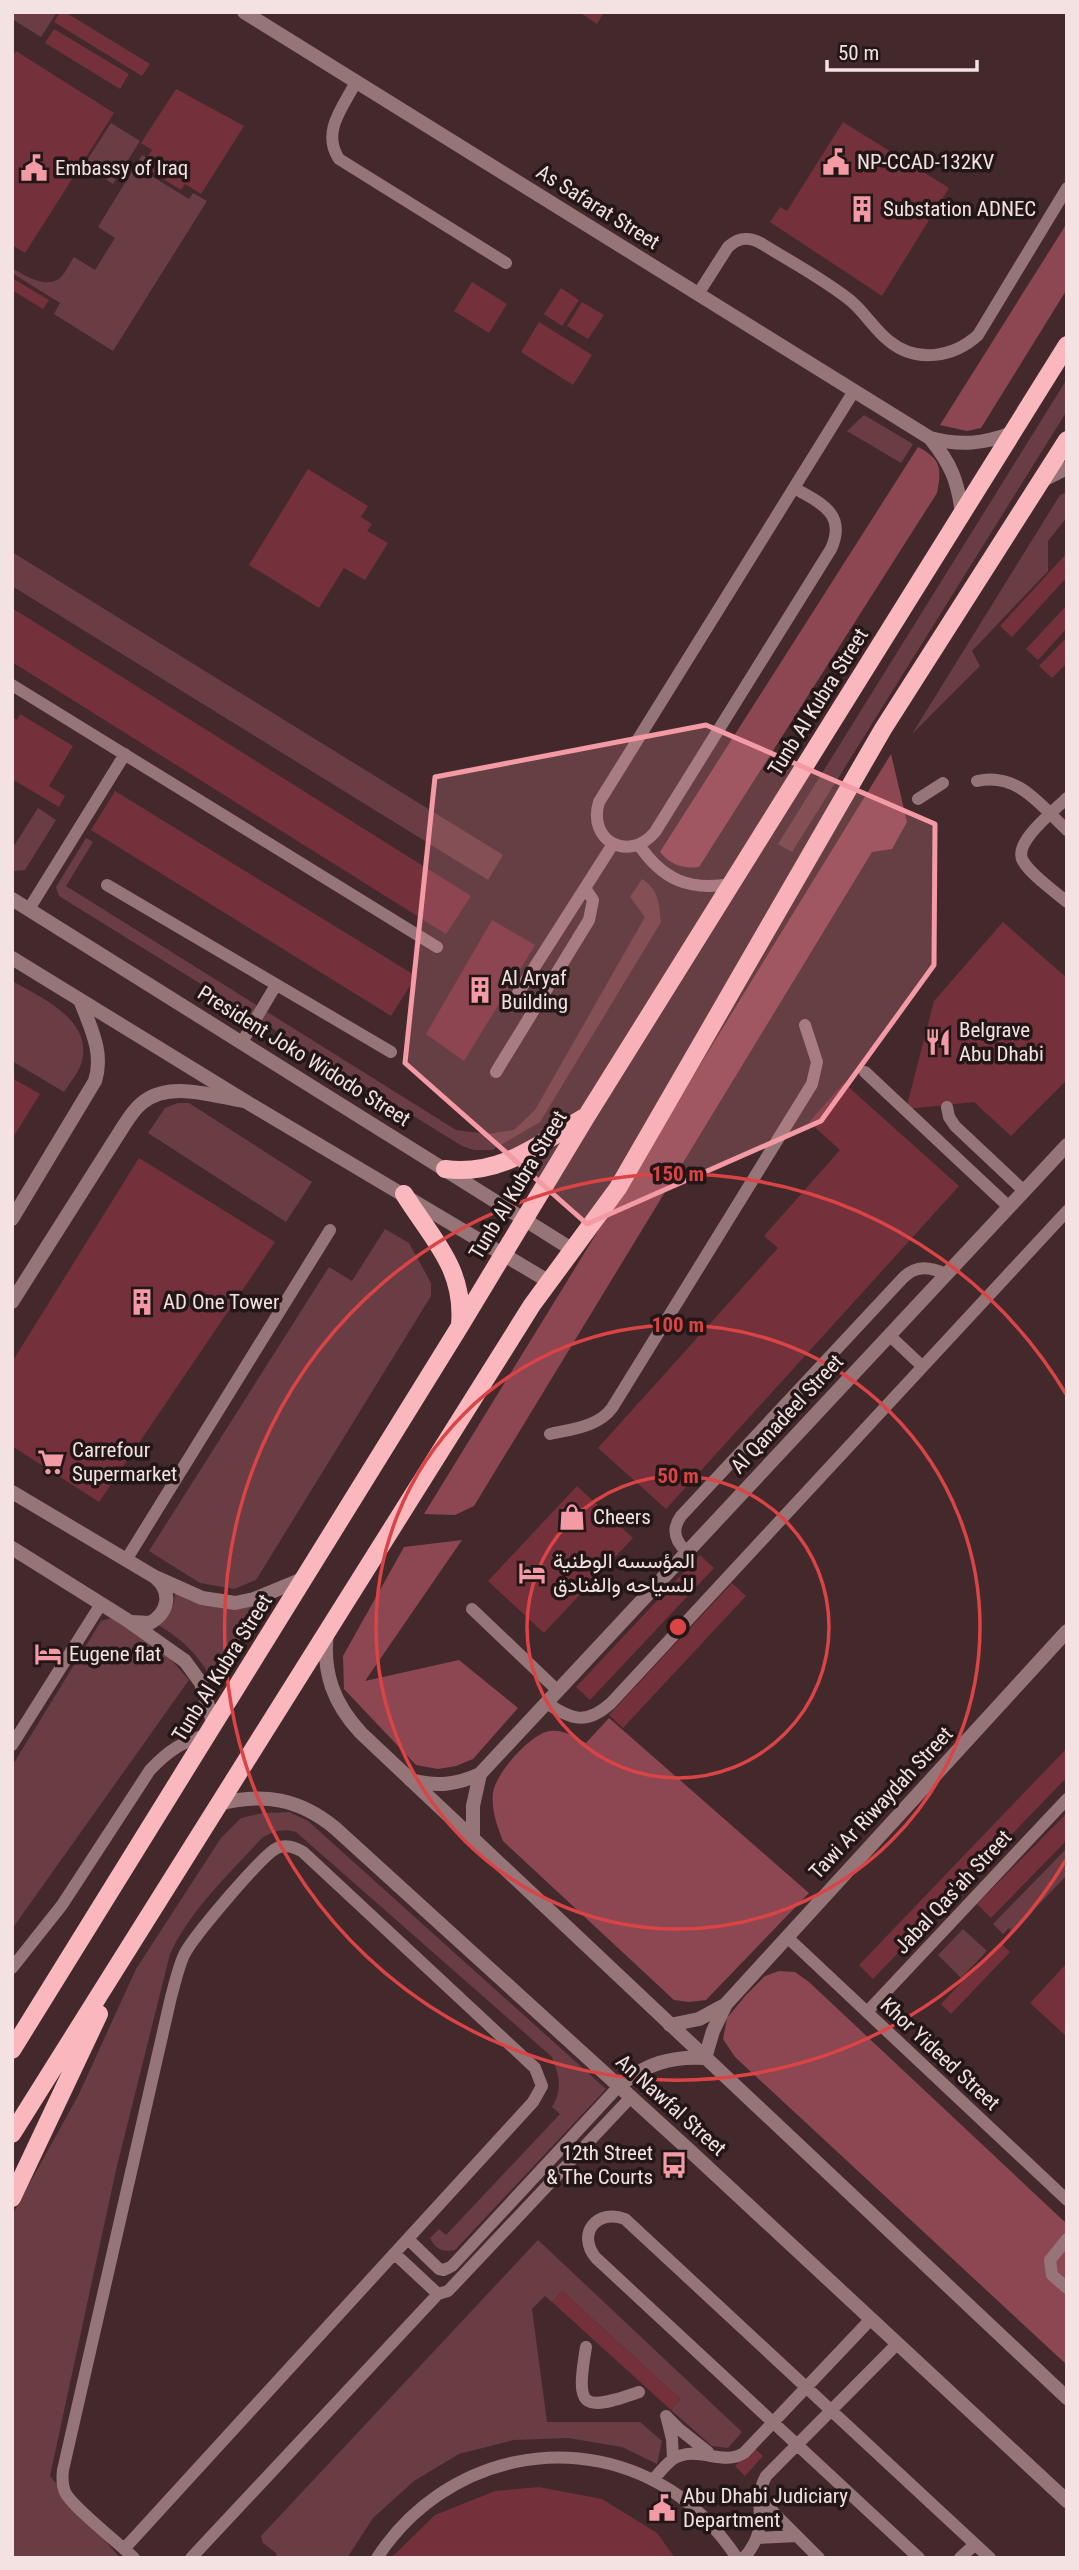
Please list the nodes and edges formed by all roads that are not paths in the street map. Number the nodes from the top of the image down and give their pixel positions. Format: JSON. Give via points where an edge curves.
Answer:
{"nodes":[{"id":1,"x":244,"y":12,"type":"edge"},
{"id":2,"x":356,"y":82,"type":"junction"},
{"id":3,"x":1067,"y":188,"type":"edge"},
{"id":4,"x":506,"y":263,"type":"dead end"},
{"id":5,"x":698,"y":294,"type":"junction"},
{"id":6,"x":1067,"y":345,"type":"edge"},
{"id":7,"x":854,"y":391,"type":"junction"},
{"id":8,"x":1012,"y":433,"type":"junction"},
{"id":9,"x":930,"y":438,"type":"junction"},
{"id":10,"x":1067,"y":440,"type":"edge"},
{"id":11,"x":1067,"y":468,"type":"edge"},
{"id":12,"x":1041,"y":480,"type":"junction"},
{"id":13,"x":794,"y":488,"type":"junction"},
{"id":14,"x":962,"y":514,"type":"junction"},
{"id":15,"x":12,"y":685,"type":"edge"},
{"id":16,"x":125,"y":754,"type":"junction"},
{"id":17,"x":977,"y":781,"type":"dead end"},
{"id":18,"x":943,"y":783,"type":"dead end"},
{"id":19,"x":1067,"y":798,"type":"edge"},
{"id":20,"x":918,"y":799,"type":"dead end"},
{"id":21,"x":1051,"y":815,"type":"junction"},
{"id":22,"x":1067,"y":831,"type":"edge"},
{"id":23,"x":613,"y":844,"type":"junction"},
{"id":24,"x":639,"y":845,"type":"junction"},
{"id":25,"x":731,"y":884,"type":"junction"},
{"id":26,"x":107,"y":885,"type":"dead end"},
{"id":27,"x":585,"y":888,"type":"junction"},
{"id":28,"x":12,"y":899,"type":"edge"},
{"id":29,"x":1067,"y":902,"type":"edge"},
{"id":30,"x":29,"y":909,"type":"junction"},
{"id":31,"x":438,"y":947,"type":"dead end"},
{"id":32,"x":12,"y":958,"type":"edge"},
{"id":33,"x":276,"y":985,"type":"junction"},
{"id":34,"x":518,"y":993,"type":"dead end"},
{"id":35,"x":81,"y":1002,"type":"junction"},
{"id":36,"x":805,"y":1025,"type":"dead end"},
{"id":37,"x":242,"y":1042,"type":"junction"},
{"id":38,"x":390,"y":1052,"type":"dead end"},
{"id":39,"x":496,"y":1072,"type":"dead end"},
{"id":40,"x":865,"y":1072,"type":"dead end"},
{"id":41,"x":245,"y":1101,"type":"junction"},
{"id":42,"x":947,"y":1107,"type":"dead end"},
{"id":43,"x":586,"y":1117,"type":"junction"},
{"id":44,"x":1067,"y":1145,"type":"edge"},
{"id":45,"x":445,"y":1169,"type":"junction"},
{"id":46,"x":1024,"y":1191,"type":"junction"},
{"id":47,"x":404,"y":1194,"type":"junction"},
{"id":48,"x":1009,"y":1207,"type":"junction"},
{"id":49,"x":1067,"y":1211,"type":"edge"},
{"id":50,"x":12,"y":1219,"type":"edge"},
{"id":51,"x":524,"y":1219,"type":"junction"},
{"id":52,"x":330,"y":1230,"type":"dead end"},
{"id":53,"x":573,"y":1250,"type":"junction"},
{"id":54,"x":503,"y":1254,"type":"junction"},
{"id":55,"x":947,"y":1274,"type":"junction"},
{"id":56,"x":548,"y":1281,"type":"junction"},
{"id":57,"x":12,"y":1302,"type":"edge"},
{"id":58,"x":460,"y":1326,"type":"junction"},
{"id":59,"x":889,"y":1335,"type":"junction"},
{"id":60,"x":922,"y":1366,"type":"junction"},
{"id":61,"x":550,"y":1434,"type":"dead end"},
{"id":62,"x":12,"y":1492,"type":"edge"},
{"id":63,"x":12,"y":1548,"type":"edge"},
{"id":64,"x":687,"y":1552,"type":"junction"},
{"id":65,"x":126,"y":1560,"type":"junction"},
{"id":66,"x":155,"y":1577,"type":"junction"},
{"id":67,"x":305,"y":1578,"type":"junction"},
{"id":68,"x":101,"y":1604,"type":"junction"},
{"id":69,"x":472,"y":1609,"type":"dead end"},
{"id":70,"x":127,"y":1620,"type":"junction"},
{"id":71,"x":1067,"y":1631,"type":"edge"},
{"id":72,"x":327,"y":1633,"type":"junction"},
{"id":73,"x":557,"y":1690,"type":"junction"},
{"id":74,"x":547,"y":1703,"type":"junction"},
{"id":75,"x":211,"y":1730,"type":"junction"},
{"id":76,"x":12,"y":1745,"type":"edge"},
{"id":77,"x":480,"y":1774,"type":"junction"},
{"id":78,"x":411,"y":1780,"type":"junction"},
{"id":79,"x":1067,"y":1799,"type":"edge"},
{"id":80,"x":219,"y":1804,"type":"junction"},
{"id":81,"x":473,"y":1839,"type":"junction"},
{"id":82,"x":787,"y":1937,"type":"junction"},
{"id":83,"x":132,"y":1944,"type":"junction"},
{"id":84,"x":12,"y":1968,"type":"edge"},
{"id":85,"x":726,"y":2004,"type":"junction"},
{"id":86,"x":867,"y":2012,"type":"junction"},
{"id":87,"x":670,"y":2025,"type":"junction"},
{"id":88,"x":12,"y":2050,"type":"edge"},
{"id":89,"x":705,"y":2058,"type":"junction"},
{"id":90,"x":619,"y":2086,"type":"junction"},
{"id":91,"x":631,"y":2097,"type":"junction"},
{"id":92,"x":12,"y":2134,"type":"edge"},
{"id":93,"x":527,"y":2185,"type":"junction"},
{"id":94,"x":538,"y":2195,"type":"junction"},
{"id":95,"x":12,"y":2198,"type":"edge"},
{"id":96,"x":1067,"y":2200,"type":"edge"},
{"id":97,"x":408,"y":2239,"type":"junction"},
{"id":98,"x":1067,"y":2239,"type":"edge"},
{"id":99,"x":395,"y":2254,"type":"junction"},
{"id":100,"x":1067,"y":2288,"type":"edge"},
{"id":101,"x":438,"y":2294,"type":"junction"},
{"id":102,"x":871,"y":2319,"type":"junction"},
{"id":103,"x":897,"y":2344,"type":"junction"},
{"id":104,"x":586,"y":2347,"type":"dead end"},
{"id":105,"x":806,"y":2387,"type":"junction"},
{"id":106,"x":639,"y":2392,"type":"dead end"},
{"id":107,"x":1067,"y":2398,"type":"edge"},
{"id":108,"x":831,"y":2410,"type":"junction"},
{"id":109,"x":771,"y":2422,"type":"junction"},
{"id":110,"x":797,"y":2445,"type":"junction"},
{"id":111,"x":711,"y":2455,"type":"junction"},
{"id":112,"x":673,"y":2459,"type":"junction"},
{"id":113,"x":653,"y":2480,"type":"junction"},
{"id":114,"x":759,"y":2493,"type":"junction"},
{"id":115,"x":1065,"y":2498,"type":"edge"},
{"id":116,"x":797,"y":2536,"type":"junction"},
{"id":117,"x":759,"y":2538,"type":"junction"},
{"id":118,"x":975,"y":2544,"type":"junction"},
{"id":119,"x":129,"y":2553,"type":"edge"},
{"id":120,"x":191,"y":2558,"type":"edge"},
{"id":121,"x":377,"y":2558,"type":"edge"},
{"id":122,"x":737,"y":2558,"type":"edge"},
{"id":123,"x":744,"y":2558,"type":"edge"},
{"id":124,"x":819,"y":2558,"type":"edge"},
{"id":125,"x":919,"y":2558,"type":"edge"},
{"id":126,"x":960,"y":2558,"type":"edge"},
{"id":127,"x":989,"y":2558,"type":"edge"}],
"edges":[{"from":1,"to":2,"type":"street","name":"As Safarat Street"},
{"from":2,"to":4,"type":"lane","via":[[331,131],[339,159]]},
{"from":2,"to":5,"type":"street","name":"As Safarat Street"},
{"from":3,"to":5,"type":"lane","via":[[978,335],[944,354],[920,355],[898,347],[852,302],[751,239],[734,241],[728,247]]},
{"from":5,"to":7,"type":"street","name":"As Safarat Street"},
{"from":6,"to":8,"type":"main road","name":"Tunb Al Kubra Street"},
{"from":7,"to":9,"type":"street","name":"As Safarat Street"},
{"from":7,"to":13,"type":"lane"},
{"from":8,"to":9,"type":"street","name":"As Safarat Street","via":[[963,444]]},
{"from":8,"to":14,"type":"main road","name":"Tunb Al Kubra Street"},
{"from":9,"to":14,"type":"street","name":"As Safarat Street","via":[[957,481]]},
{"from":10,"to":12,"type":"main road"},
{"from":11,"to":12,"type":"street"},
{"from":12,"to":53,"type":"main road","via":[[884,729],[618,1188]]},
{"from":13,"to":23,"type":"lane","via":[[599,802],[598,828]]},
{"from":13,"to":24,"type":"lane","via":[[828,509],[834,519],[835,540],[655,832]]},
{"from":14,"to":25,"type":"main road","name":"Tunb Al Kubra Street"},
{"from":15,"to":16,"type":"lane"},
{"from":16,"to":30,"type":"lane"},
{"from":16,"to":31,"type":"lane"},
{"from":17,"to":21,"type":"lane","via":[[998,779],[1016,784]]},
{"from":18,"to":20,"type":"lane"},
{"from":19,"to":21,"type":"lane"},
{"from":21,"to":22,"type":"lane"},
{"from":21,"to":29,"type":"lane","via":[[1023,842],[1020,854]]},
{"from":23,"to":24,"type":"lane"},
{"from":23,"to":27,"type":"lane"},
{"from":24,"to":25,"type":"lane","via":[[651,863],[680,881],[710,887]]},
{"from":25,"to":43,"type":"main road","name":"Tunb Al Kubra Street"},
{"from":26,"to":33,"type":"lane"},
{"from":27,"to":34,"type":"lane"},
{"from":27,"to":39,"type":"lane","via":[[593,900],[589,920]]},
{"from":28,"to":30,"type":"street","name":"President Joko Widodo Street"},
{"from":30,"to":37,"type":"street","name":"President Joko Widodo Street"},
{"from":32,"to":35,"type":"street"},
{"from":33,"to":37,"type":"lane"},
{"from":33,"to":38,"type":"lane"},
{"from":35,"to":41,"type":"street"},
{"from":35,"to":50,"type":"street","via":[[99,1069]]},
{"from":36,"to":61,"type":"lane","via":[[817,1062],[812,1084],[612,1408],[593,1424]]},
{"from":37,"to":45,"type":"street","name":"President Joko Widodo Street"},
{"from":40,"to":48,"type":"lane"},
{"from":41,"to":47,"type":"street"},
{"from":41,"to":57,"type":"street","via":[[167,1091],[140,1104]]},
{"from":42,"to":46,"type":"lane","via":[[955,1126]]},
{"from":43,"to":45,"type":"main road","via":[[496,1167]]},
{"from":43,"to":51,"type":"main road","name":"Tunb Al Kubra Street"},
{"from":44,"to":46,"type":"street","name":"Al Qanadeel Street"},
{"from":45,"to":51,"type":"street","name":"President Joko Widodo Street"},
{"from":46,"to":48,"type":"street","name":"Al Qanadeel Street"},
{"from":47,"to":54,"type":"street"},
{"from":47,"to":58,"type":"main road","via":[[454,1272],[461,1298]]},
{"from":48,"to":55,"type":"street","name":"Al Qanadeel Street"},
{"from":49,"to":60,"type":"lane"},
{"from":51,"to":53,"type":"street","name":"President Joko Widodo Street"},
{"from":51,"to":54,"type":"main road","name":"Tunb Al Kubra Street"},
{"from":52,"to":65,"type":"lane"},
{"from":53,"to":56,"type":"main road"},
{"from":54,"to":56,"type":"street"},
{"from":54,"to":58,"type":"main road","name":"Tunb Al Kubra Street"},
{"from":55,"to":59,"type":"street","name":"Al Qanadeel Street"},
{"from":55,"to":64,"type":"lane","via":[[926,1267],[902,1279],[681,1516],[675,1533]]},
{"from":56,"to":72,"type":"main road"},
{"from":58,"to":67,"type":"main road","name":"Tunb Al Kubra Street"},
{"from":59,"to":60,"type":"lane"},
{"from":59,"to":64,"type":"street","name":"Al Qanadeel Street"},
{"from":60,"to":74,"type":"lane","via":[[602,1712],[576,1718]]},
{"from":62,"to":65,"type":"street"},
{"from":63,"to":68,"type":"street"},
{"from":64,"to":73,"type":"street","name":"Al Qanadeel Street"},
{"from":65,"to":66,"type":"street"},
{"from":66,"to":67,"type":"street","via":[[202,1598],[235,1602],[271,1594]]},
{"from":66,"to":70,"type":"street","via":[[167,1597],[163,1613],[150,1623]]},
{"from":67,"to":75,"type":"main road","name":"Tunb Al Kubra Street"},
{"from":68,"to":70,"type":"street"},
{"from":68,"to":76,"type":"lane"},
{"from":69,"to":73,"type":"lane"},
{"from":70,"to":75,"type":"street","via":[[194,1671],[207,1697]]},
{"from":71,"to":82,"type":"street","name":"Tawi Ar Riwaydah Street"},
{"from":72,"to":78,"type":"street","via":[[328,1680],[341,1709]]},
{"from":72,"to":80,"type":"main road"},
{"from":73,"to":74,"type":"street","name":"Al Qanadeel Street"},
{"from":74,"to":77,"type":"street","name":"Al Qanadeel Street"},
{"from":75,"to":84,"type":"lane","via":[[182,1742],[150,1770],[62,1905]]},
{"from":75,"to":88,"type":"main road","name":"Tunb Al Kubra Street"},
{"from":77,"to":78,"type":"street","via":[[439,1785]]},
{"from":77,"to":81,"type":"street","via":[[473,1806]]},
{"from":78,"to":81,"type":"street"},
{"from":79,"to":86,"type":"lane","name":"Jabal Qas'ah Street"},
{"from":80,"to":83,"type":"main road"},
{"from":80,"to":90,"type":"street","name":"An Nawfal Street","via":[[260,1797],[281,1799],[319,1815]]},
{"from":81,"to":87,"type":"street"},
{"from":82,"to":85,"type":"street","name":"Tawi Ar Riwaydah Street"},
{"from":82,"to":86,"type":"lane","name":"Khor Yideed Street"},
{"from":83,"to":92,"type":"main road"},
{"from":83,"to":95,"type":"main road"},
{"from":85,"to":87,"type":"street","name":"Tawi Ar Riwaydah Street","via":[[698,2019]]},
{"from":85,"to":89,"type":"street","name":"Tawi Ar Riwaydah Street"},
{"from":86,"to":96,"type":"lane","name":"Khor Yideed Street"},
{"from":87,"to":89,"type":"street"},
{"from":89,"to":90,"type":"street","via":[[659,2062]]},
{"from":89,"to":107,"type":"street"},
{"from":90,"to":91,"type":"street","name":"An Nawfal Street"},
{"from":90,"to":93,"type":"lane"},
{"from":91,"to":94,"type":"lane"},
{"from":91,"to":102,"type":"street","name":"An Nawfal Street"},
{"from":93,"to":94,"type":"lane"},
{"from":93,"to":97,"type":"lane","via":[[448,2269],[436,2266]]},
{"from":94,"to":101,"type":"lane","via":[[450,2289]]},
{"from":97,"to":99,"type":"lane"},
{"from":97,"to":119,"type":"lane","via":[[533,2102],[542,2085],[540,2076],[303,1852],[284,1846],[275,1849],[184,1954],[62,2470],[66,2495]]},
{"from":98,"to":100,"type":"lane","via":[[1050,2260],[1052,2274]]},
{"from":99,"to":101,"type":"lane"},
{"from":99,"to":119,"type":"lane"},
{"from":101,"to":120,"type":"lane"},
{"from":102,"to":103,"type":"street","name":"An Nawfal Street"},
{"from":102,"to":105,"type":"lane"},
{"from":103,"to":108,"type":"lane"},
{"from":103,"to":115,"type":"street","name":"An Nawfal Street"},
{"from":104,"to":106,"type":"lane","via":[[580,2384],[588,2400],[602,2404]]},
{"from":105,"to":108,"type":"lane"},
{"from":105,"to":109,"type":"lane"},
{"from":105,"to":109,"type":"lane","via":[[625,2219],[610,2216],[595,2222],[588,2236],[596,2258]]},
{"from":108,"to":110,"type":"lane"},
{"from":108,"to":118,"type":"lane"},
{"from":109,"to":110,"type":"lane"},
{"from":109,"to":111,"type":"lane","via":[[737,2458]]},
{"from":110,"to":114,"type":"lane","via":[[766,2476]]},
{"from":110,"to":125,"type":"lane"},
{"from":111,"to":112,"type":"lane","via":[[698,2452]]},
{"from":111,"to":112,"type":"lane","via":[[666,2416]]},
{"from":112,"to":113,"type":"lane"},
{"from":113,"to":121,"type":"lane","via":[[615,2465],[574,2458],[532,2458],[492,2467],[454,2483],[420,2507]]},
{"from":113,"to":122,"type":"lane","via":[[703,2515]]},
{"from":114,"to":116,"type":"lane"},
{"from":114,"to":117,"type":"lane"},
{"from":116,"to":117,"type":"lane"},
{"from":116,"to":124,"type":"lane"},
{"from":117,"to":123,"type":"lane"},
{"from":118,"to":126,"type":"lane"},
{"from":118,"to":127,"type":"lane"}]}
